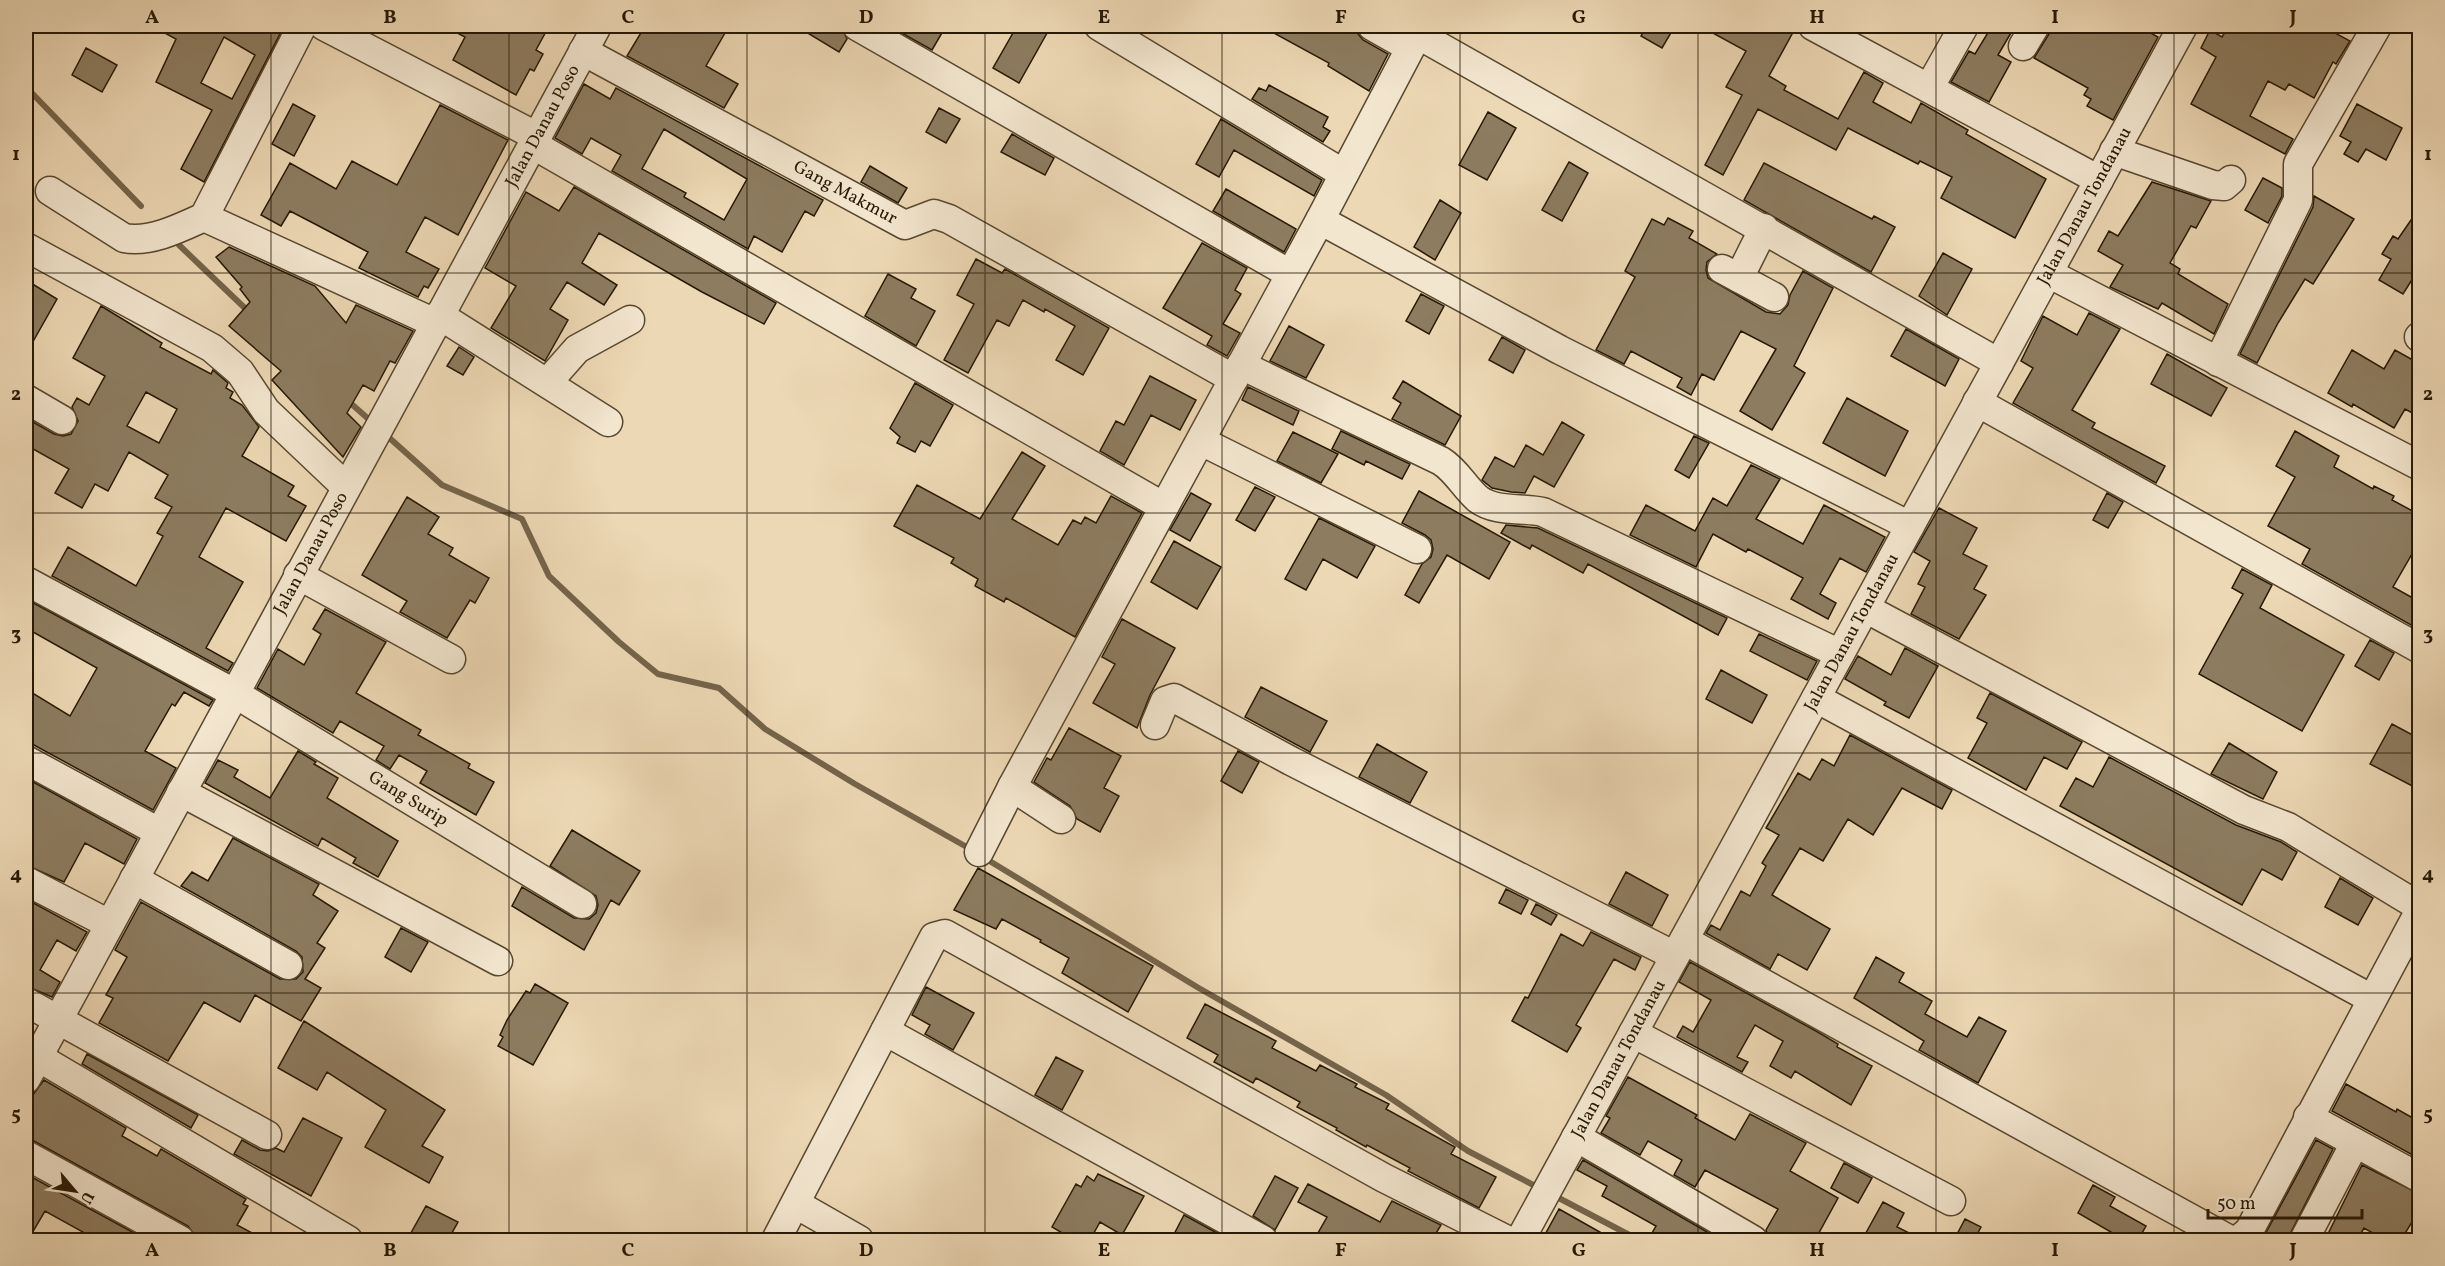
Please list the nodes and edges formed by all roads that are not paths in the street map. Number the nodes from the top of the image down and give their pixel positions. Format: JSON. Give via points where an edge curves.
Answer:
{"nodes":[{"id":1,"x":302,"y":26,"type":"edge"},
{"id":2,"x":324,"y":26,"type":"edge"},
{"id":3,"x":597,"y":26,"type":"edge"},
{"id":4,"x":857,"y":26,"type":"edge"},
{"id":5,"x":1099,"y":26,"type":"edge"},
{"id":6,"x":1372,"y":26,"type":"edge"},
{"id":7,"x":1814,"y":26,"type":"edge"},
{"id":8,"x":1964,"y":26,"type":"edge"},
{"id":9,"x":2183,"y":26,"type":"edge"},
{"id":10,"x":2377,"y":26,"type":"edge"},
{"id":11,"x":1416,"y":35,"type":"edge"},
{"id":12,"x":1856,"y":36,"type":"edge"},
{"id":13,"x":583,"y":51,"type":"junction"},
{"id":14,"x":1929,"y":88,"type":"junction"},
{"id":15,"x":534,"y":140,"type":"junction"},
{"id":16,"x":2114,"y":151,"type":"junction"},
{"id":17,"x":1344,"y":174,"type":"junction"},
{"id":18,"x":2099,"y":180,"type":"junction"},
{"id":19,"x":2231,"y":180,"type":"dead end"},
{"id":20,"x":50,"y":191,"type":"dead end"},
{"id":21,"x":204,"y":217,"type":"junction"},
{"id":22,"x":1320,"y":220,"type":"junction"},
{"id":23,"x":1764,"y":228,"type":"junction"},
{"id":24,"x":26,"y":247,"type":"edge"},
{"id":25,"x":2048,"y":273,"type":"junction"},
{"id":26,"x":1290,"y":274,"type":"junction"},
{"id":27,"x":1774,"y":297,"type":"dead end"},
{"id":28,"x":437,"y":319,"type":"junction"},
{"id":29,"x":630,"y":320,"type":"dead end"},
{"id":30,"x":2218,"y":362,"type":"junction"},
{"id":31,"x":1999,"y":363,"type":"junction"},
{"id":32,"x":1238,"y":372,"type":"junction"},
{"id":33,"x":547,"y":383,"type":"junction"},
{"id":34,"x":26,"y":399,"type":"edge"},
{"id":35,"x":1977,"y":402,"type":"junction"},
{"id":36,"x":62,"y":420,"type":"dead end"},
{"id":37,"x":608,"y":422,"type":"dead end"},
{"id":38,"x":1201,"y":441,"type":"junction"},
{"id":39,"x":2420,"y":466,"type":"edge"},
{"id":40,"x":346,"y":487,"type":"junction"},
{"id":41,"x":1164,"y":507,"type":"junction"},
{"id":42,"x":1910,"y":526,"type":"junction"},
{"id":43,"x":1417,"y":549,"type":"dead end"},
{"id":44,"x":298,"y":575,"type":"junction"},
{"id":45,"x":26,"y":581,"type":"edge"},
{"id":46,"x":1865,"y":608,"type":"junction"},
{"id":47,"x":2420,"y":650,"type":"edge"},
{"id":48,"x":1840,"y":654,"type":"junction"},
{"id":49,"x":451,"y":659,"type":"dead end"},
{"id":50,"x":234,"y":693,"type":"junction"},
{"id":51,"x":1816,"y":698,"type":"junction"},
{"id":52,"x":1155,"y":725,"type":"dead end"},
{"id":53,"x":26,"y":760,"type":"edge"},
{"id":54,"x":1012,"y":787,"type":"junction"},
{"id":55,"x":181,"y":792,"type":"junction"},
{"id":56,"x":1061,"y":819,"type":"dead end"},
{"id":57,"x":159,"y":832,"type":"junction"},
{"id":58,"x":979,"y":852,"type":"dead end"},
{"id":59,"x":134,"y":879,"type":"junction"},
{"id":60,"x":26,"y":881,"type":"edge"},
{"id":61,"x":582,"y":904,"type":"dead end"},
{"id":62,"x":2420,"y":908,"type":"edge"},
{"id":63,"x":109,"y":924,"type":"junction"},
{"id":64,"x":1679,"y":948,"type":"junction"},
{"id":65,"x":498,"y":961,"type":"dead end"},
{"id":66,"x":288,"y":965,"type":"dead end"},
{"id":67,"x":2372,"y":999,"type":"junction"},
{"id":68,"x":26,"y":1002,"type":"edge"},
{"id":69,"x":58,"y":1019,"type":"junction"},
{"id":70,"x":885,"y":1031,"type":"junction"},
{"id":71,"x":1633,"y":1033,"type":"junction"},
{"id":72,"x":30,"y":1062,"type":"edge"},
{"id":73,"x":2308,"y":1117,"type":"junction"},
{"id":74,"x":267,"y":1135,"type":"dead end"},
{"id":75,"x":1576,"y":1137,"type":"junction"},
{"id":76,"x":2355,"y":1143,"type":"junction"},
{"id":77,"x":26,"y":1155,"type":"edge"},
{"id":78,"x":2420,"y":1179,"type":"edge"},
{"id":79,"x":1951,"y":1201,"type":"dead end"},
{"id":80,"x":796,"y":1204,"type":"junction"},
{"id":81,"x":180,"y":1240,"type":"edge"},
{"id":82,"x":348,"y":1240,"type":"edge"},
{"id":83,"x":776,"y":1240,"type":"edge"},
{"id":84,"x":859,"y":1240,"type":"edge"},
{"id":85,"x":1263,"y":1240,"type":"edge"},
{"id":86,"x":1507,"y":1240,"type":"edge"},
{"id":87,"x":1520,"y":1240,"type":"edge"},
{"id":88,"x":1753,"y":1240,"type":"edge"},
{"id":89,"x":2230,"y":1240,"type":"edge"},
{"id":90,"x":2238,"y":1240,"type":"edge"},
{"id":91,"x":2304,"y":1240,"type":"edge"}],
"edges":[{"from":1,"to":21,"type":"street"},
{"from":2,"to":15,"type":"street"},
{"from":3,"to":13,"type":"street","name":"Jalan Danau Poso"},
{"from":4,"to":26,"type":"street"},
{"from":5,"to":17,"type":"street"},
{"from":6,"to":11,"type":"street"},
{"from":7,"to":12,"type":"street"},
{"from":8,"to":14,"type":"street"},
{"from":9,"to":16,"type":"street","name":"Jalan Danau Tondanau"},
{"from":10,"to":30,"type":"street","via":[[2298,164],[2298,200]]},
{"from":11,"to":17,"type":"street"},
{"from":11,"to":23,"type":"street"},
{"from":12,"to":14,"type":"street"},
{"from":13,"to":15,"type":"street","name":"Jalan Danau Poso"},
{"from":13,"to":32,"type":"street","name":"Gang Makmur","via":[[905,225],[934,214],[949,219]]},
{"from":14,"to":18,"type":"street"},
{"from":15,"to":28,"type":"street","name":"Jalan Danau Poso"},
{"from":15,"to":41,"type":"street"},
{"from":16,"to":18,"type":"street","name":"Jalan Danau Tondanau"},
{"from":16,"to":19,"type":"street","via":[[2213,185],[2224,186]]},
{"from":17,"to":22,"type":"street"},
{"from":18,"to":25,"type":"street","name":"Jalan Danau Tondanau"},
{"from":20,"to":21,"type":"street","via":[[124,238],[134,240]]},
{"from":21,"to":28,"type":"street"},
{"from":22,"to":26,"type":"street"},
{"from":22,"to":42,"type":"street","via":[[1560,350]]},
{"from":23,"to":27,"type":"street","via":[[1730,273]]},
{"from":23,"to":31,"type":"street"},
{"from":24,"to":40,"type":"street","via":[[212,348],[240,372],[266,411]]},
{"from":25,"to":30,"type":"street"},
{"from":25,"to":31,"type":"street","name":"Jalan Danau Tondanau"},
{"from":26,"to":32,"type":"street"},
{"from":28,"to":33,"type":"street"},
{"from":28,"to":40,"type":"street","name":"Jalan Danau Poso"},
{"from":29,"to":33,"type":"street","via":[[577,349]]},
{"from":30,"to":39,"type":"street"},
{"from":31,"to":35,"type":"street","name":"Jalan Danau Tondanau"},
{"from":32,"to":38,"type":"street"},
{"from":32,"to":48,"type":"street","name":"Gang Makmur","via":[[1441,461],[1453,469],[1479,500],[1506,509],[1543,512]]},
{"from":33,"to":37,"type":"street"},
{"from":34,"to":36,"type":"street"},
{"from":35,"to":42,"type":"street","name":"Jalan Danau Tondanau"},
{"from":35,"to":47,"type":"street"},
{"from":38,"to":41,"type":"street"},
{"from":38,"to":43,"type":"street"},
{"from":40,"to":44,"type":"street","name":"Jalan Danau Poso"},
{"from":41,"to":54,"type":"street"},
{"from":42,"to":46,"type":"street","name":"Jalan Danau Tondanau"},
{"from":44,"to":49,"type":"street"},
{"from":44,"to":50,"type":"street","name":"Jalan Danau Poso"},
{"from":45,"to":50,"type":"street","name":"Gang Surip"},
{"from":46,"to":48,"type":"street","name":"Jalan Danau Tondanau"},
{"from":46,"to":62,"type":"street","via":[[2244,810],[2288,827]]},
{"from":48,"to":51,"type":"street","name":"Jalan Danau Tondanau"},
{"from":50,"to":55,"type":"street","name":"Jalan Danau Poso"},
{"from":50,"to":61,"type":"street","name":"Gang Surip"},
{"from":51,"to":64,"type":"street","name":"Jalan Danau Tondanau"},
{"from":51,"to":67,"type":"street"},
{"from":52,"to":64,"type":"street","via":[[1165,700],[1174,698],[1291,761]]},
{"from":53,"to":57,"type":"street"},
{"from":54,"to":56,"type":"street"},
{"from":54,"to":58,"type":"street"},
{"from":55,"to":57,"type":"street","name":"Jalan Danau Poso"},
{"from":55,"to":65,"type":"street"},
{"from":57,"to":59,"type":"street","name":"Jalan Danau Poso"},
{"from":59,"to":63,"type":"street","name":"Jalan Danau Poso"},
{"from":59,"to":66,"type":"street"},
{"from":60,"to":63,"type":"street"},
{"from":62,"to":67,"type":"street"},
{"from":63,"to":69,"type":"street","name":"Jalan Danau Poso"},
{"from":64,"to":71,"type":"street","name":"Jalan Danau Tondanau"},
{"from":64,"to":89,"type":"street"},
{"from":67,"to":73,"type":"street"},
{"from":68,"to":69,"type":"street"},
{"from":69,"to":72,"type":"street","name":"Jalan Danau Poso"},
{"from":69,"to":74,"type":"street"},
{"from":70,"to":80,"type":"street"},
{"from":70,"to":85,"type":"street"},
{"from":70,"to":86,"type":"street","via":[[934,937],[945,934],[1384,1178]]},
{"from":71,"to":75,"type":"street","name":"Jalan Danau Tondanau"},
{"from":71,"to":79,"type":"street"},
{"from":72,"to":82,"type":"street"},
{"from":73,"to":76,"type":"street"},
{"from":73,"to":90,"type":"street","via":[[2249,1231]]},
{"from":75,"to":87,"type":"street","name":"Jalan Danau Tondanau"},
{"from":75,"to":88,"type":"street"},
{"from":76,"to":78,"type":"street"},
{"from":76,"to":91,"type":"street"},
{"from":77,"to":81,"type":"street"},
{"from":80,"to":83,"type":"street"},
{"from":80,"to":84,"type":"street"}]}
